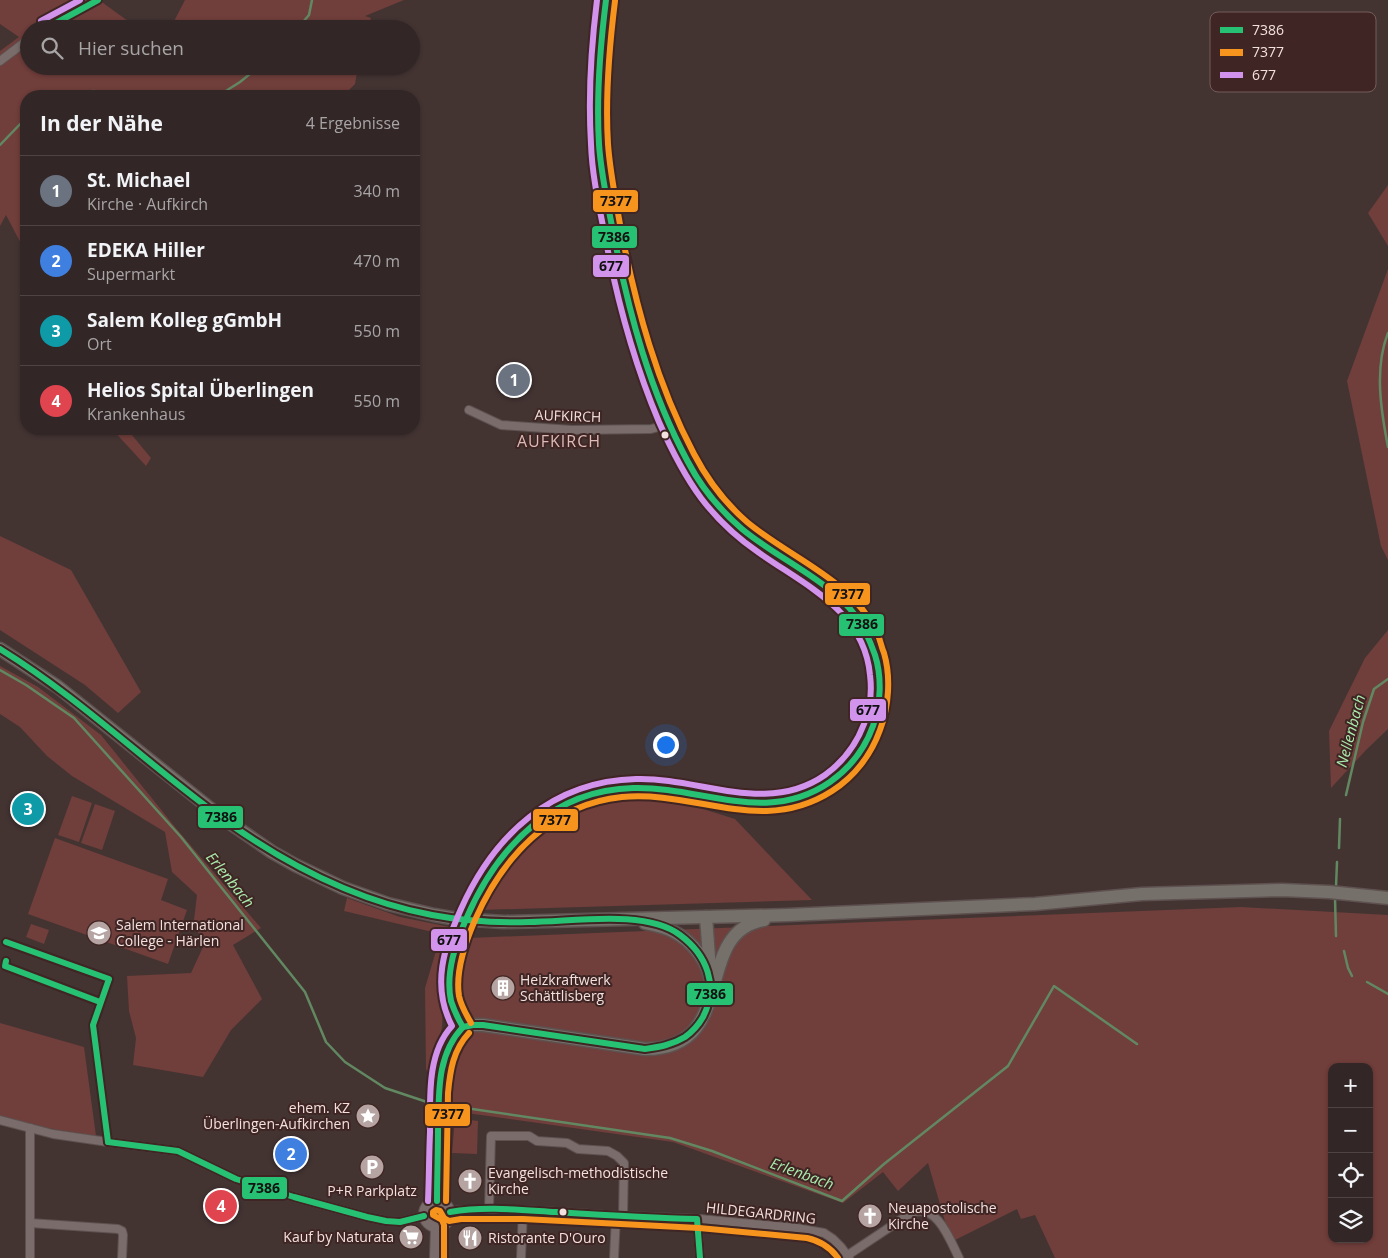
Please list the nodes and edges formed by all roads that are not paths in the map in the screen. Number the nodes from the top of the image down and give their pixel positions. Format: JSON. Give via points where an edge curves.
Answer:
{"nodes":[{"id":1,"x":98,"y":0,"type":"edge"},
{"id":2,"x":606,"y":0,"type":"edge"},
{"id":3,"x":61,"y":20,"type":"edge"},
{"id":4,"x":20,"y":46,"type":"edge"},
{"id":5,"x":0,"y":60,"type":"edge"},
{"id":6,"x":469,"y":410,"type":"dead end"},
{"id":7,"x":670,"y":424,"type":"junction"},
{"id":8,"x":0,"y":649,"type":"edge"},
{"id":9,"x":1388,"y":898,"type":"edge"},
{"id":10,"x":788,"y":915,"type":"junction"},
{"id":11,"x":710,"y":917,"type":"junction"},
{"id":12,"x":628,"y":919,"type":"junction"},
{"id":13,"x":713,"y":978,"type":"junction"},
{"id":14,"x":463,"y":1027,"type":"junction"},
{"id":15,"x":0,"y":1120,"type":"edge"},
{"id":16,"x":30,"y":1128,"type":"junction"},
{"id":17,"x":437,"y":1201,"type":"junction"},
{"id":18,"x":489,"y":1209,"type":"junction"},
{"id":19,"x":523,"y":1210,"type":"junction"},
{"id":20,"x":450,"y":1212,"type":"junction"},
{"id":21,"x":424,"y":1216,"type":"junction"},
{"id":22,"x":620,"y":1216,"type":"junction"},
{"id":23,"x":697,"y":1219,"type":"junction"},
{"id":24,"x":30,"y":1223,"type":"junction"},
{"id":25,"x":436,"y":1227,"type":"junction"},
{"id":26,"x":848,"y":1257,"type":"edge"},
{"id":27,"x":30,"y":1258,"type":"edge"},
{"id":28,"x":122,"y":1258,"type":"edge"},
{"id":29,"x":435,"y":1258,"type":"edge"},
{"id":30,"x":521,"y":1258,"type":"edge"},
{"id":31,"x":614,"y":1258,"type":"edge"},
{"id":32,"x":700,"y":1258,"type":"edge"},
{"id":33,"x":959,"y":1258,"type":"edge"}],
"edges":[{"from":1,"to":3,"type":"street"},
{"from":2,"to":7,"type":"street","via":[[600,62],[599,138],[606,195],[621,274],[640,342]]},
{"from":4,"to":5,"type":"street"},
{"from":6,"to":7,"type":"street","name":"AUFKIRCH","via":[[501,425],[572,430],[651,428]]},
{"from":7,"to":14,"type":"street","bridge":true,"via":[[690,464],[719,508],[742,530],[820,582],[864,625],[874,647],[879,670],[879,704],[872,729],[844,771],[823,787],[799,798],[771,803],[743,802],[636,788],[581,797],[536,823],[506,851],[491,871],[467,916],[452,963],[450,988],[452,1004]]},
{"from":8,"to":12,"type":"main road","via":[[58,687],[248,836],[295,865],[343,888],[410,910],[457,919],[504,922]]},
{"from":9,"to":10,"type":"main road","via":[[1282,890],[1142,894],[1035,904]]},
{"from":10,"to":11,"type":"main road"},
{"from":10,"to":13,"type":"main road","via":[[759,920],[741,929],[728,942]]},
{"from":11,"to":12,"type":"main road"},
{"from":11,"to":13,"type":"main road"},
{"from":12,"to":13,"type":"main road","via":[[665,928],[683,938],[698,953]]},
{"from":13,"to":14,"type":"main road","via":[[705,1014],[696,1028],[668,1046],[652,1049],[618,1046],[483,1026]]},
{"from":14,"to":17,"type":"street","via":[[450,1042],[441,1076]]},
{"from":15,"to":16,"type":"street"},
{"from":16,"to":21,"type":"street","via":[[178,1151],[236,1179],[367,1217],[400,1222]]},
{"from":16,"to":24,"type":"street"},
{"from":17,"to":20,"type":"street","via":[[446,1204]]},
{"from":17,"to":21,"type":"street","via":[[428,1205]]},
{"from":18,"to":19,"type":"street","name":"HILDEGARDRING"},
{"from":18,"to":20,"type":"street","name":"HILDEGARDRING"},
{"from":18,"to":22,"type":"street","via":[[491,1136],[528,1136],[537,1142],[567,1143],[578,1149],[608,1151],[617,1156],[624,1164]]},
{"from":19,"to":22,"type":"street","name":"HILDEGARDRING"},
{"from":19,"to":30,"type":"street"},
{"from":20,"to":25,"type":"street","via":[[448,1221]]},
{"from":21,"to":25,"type":"street"},
{"from":22,"to":23,"type":"street","name":"HILDEGARDRING"},
{"from":22,"to":31,"type":"street"},
{"from":23,"to":26,"type":"street","name":"HILDEGARDRING","via":[[824,1233]]},
{"from":23,"to":32,"type":"street"},
{"from":24,"to":27,"type":"street"},
{"from":24,"to":28,"type":"street","via":[[118,1229],[123,1235]]},
{"from":25,"to":29,"type":"street"},
{"from":26,"to":33,"type":"street","via":[[920,1210],[936,1219]]}]}
